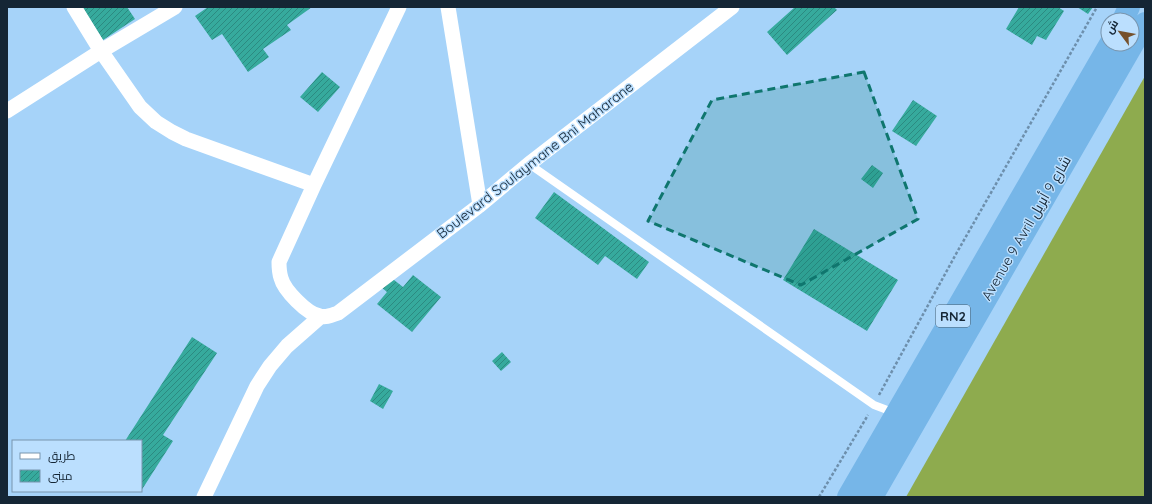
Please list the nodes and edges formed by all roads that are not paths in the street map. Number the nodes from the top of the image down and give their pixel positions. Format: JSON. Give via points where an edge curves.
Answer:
{"nodes":[{"id":1,"x":74,"y":7,"type":"edge"},
{"id":2,"x":175,"y":7,"type":"edge"},
{"id":3,"x":399,"y":7,"type":"edge"},
{"id":4,"x":448,"y":7,"type":"edge"},
{"id":5,"x":732,"y":7,"type":"edge"},
{"id":6,"x":1145,"y":23,"type":"edge"},
{"id":7,"x":101,"y":51,"type":"junction"},
{"id":8,"x":1105,"y":52,"type":"edge"},
{"id":9,"x":7,"y":111,"type":"edge"},
{"id":10,"x":529,"y":164,"type":"junction"},
{"id":11,"x":314,"y":185,"type":"junction"},
{"id":12,"x":480,"y":205,"type":"junction"},
{"id":13,"x":320,"y":317,"type":"junction"},
{"id":14,"x":896,"y":414,"type":"junction"},
{"id":15,"x":204,"y":497,"type":"edge"},
{"id":16,"x":848,"y":497,"type":"edge"},
{"id":17,"x":872,"y":497,"type":"edge"}],
"edges":[{"from":1,"to":7,"type":"street"},
{"from":2,"to":7,"type":"street"},
{"from":3,"to":11,"type":"street"},
{"from":4,"to":12,"type":"street"},
{"from":5,"to":10,"type":"street","name":"Boulevard Soulaymane Bni Maharane"},
{"from":6,"to":17,"type":"highway","name":"Avenue 9 Avril شارع 9 أبريل","number":"RN2"},
{"from":7,"to":9,"type":"street"},
{"from":7,"to":11,"type":"street","via":[[140,107],[156,122],[172,132],[211,148]]},
{"from":8,"to":14,"type":"highway","name":"Avenue 9 Avril شارع 9 أبريل","number":"RN2"},
{"from":10,"to":12,"type":"street","name":"Boulevard Soulaymane Bni Maharane"},
{"from":10,"to":14,"type":"lane","via":[[874,405]]},
{"from":11,"to":13,"type":"street","via":[[281,256],[279,270],[281,279],[295,298],[306,309]]},
{"from":12,"to":13,"type":"street","name":"Boulevard Soulaymane Bni Maharane","via":[[338,313]]},
{"from":13,"to":15,"type":"street","via":[[288,346],[257,386]]},
{"from":14,"to":16,"type":"highway","name":"Avenue 9 Avril شارع 9 أبريل","number":"RN2"}]}
